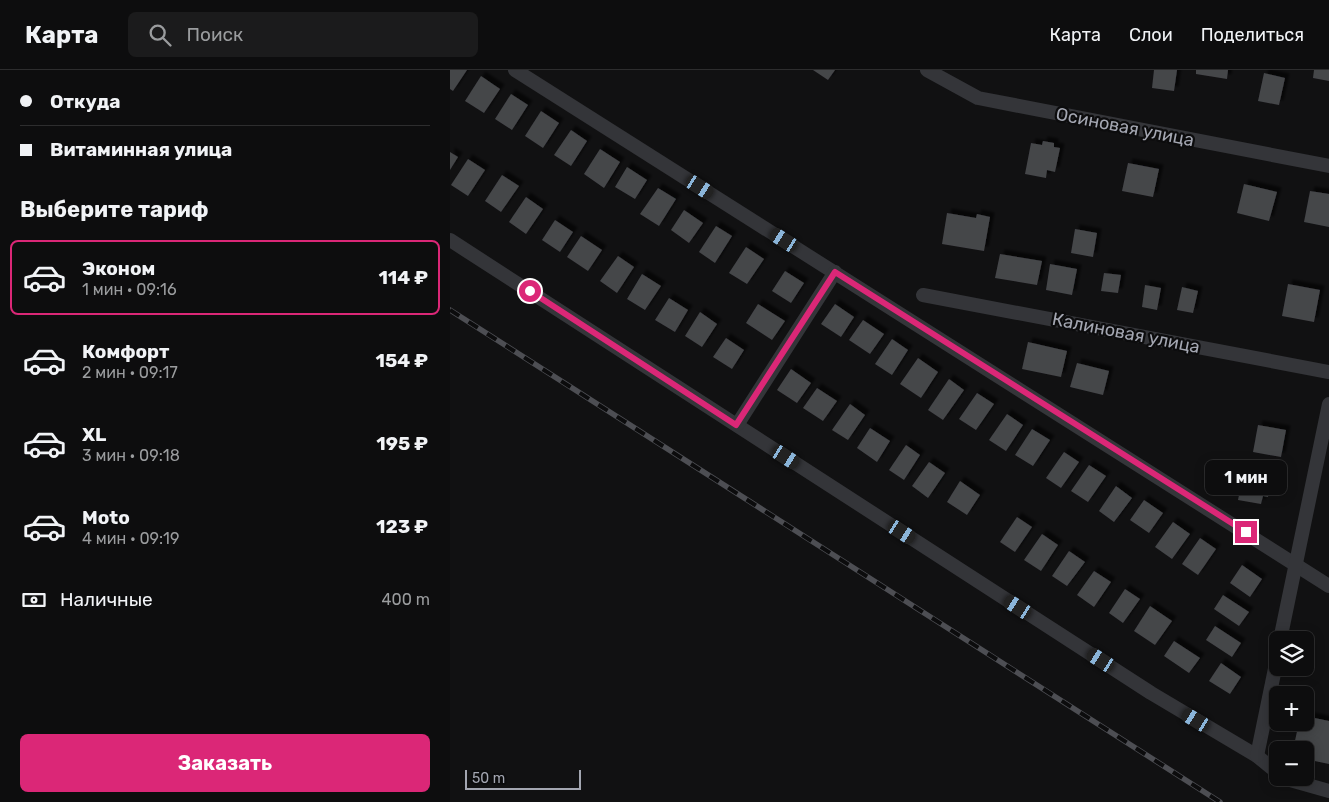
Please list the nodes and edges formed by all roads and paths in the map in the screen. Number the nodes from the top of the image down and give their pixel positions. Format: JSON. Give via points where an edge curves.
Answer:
{"nodes":[{"id":1,"x":515,"y":70,"type":"edge"},
{"id":2,"x":927,"y":70,"type":"edge"},
{"id":3,"x":1329,"y":166,"type":"edge"},
{"id":4,"x":450,"y":240,"type":"edge"},
{"id":5,"x":835,"y":272,"type":"junction"},
{"id":6,"x":923,"y":295,"type":"dead end"},
{"id":7,"x":1329,"y":372,"type":"edge"},
{"id":8,"x":1329,"y":404,"type":"edge"},
{"id":9,"x":736,"y":425,"type":"junction"},
{"id":10,"x":1296,"y":564,"type":"junction"},
{"id":11,"x":1329,"y":586,"type":"edge"},
{"id":12,"x":1282,"y":631,"type":"edge"},
{"id":13,"x":1273,"y":676,"type":"edge"},
{"id":14,"x":1257,"y":756,"type":"junction"},
{"id":15,"x":1269,"y":766,"type":"edge"},
{"id":16,"x":1311,"y":786,"type":"edge"},
{"id":17,"x":1329,"y":791,"type":"edge"}],
"edges":[{"from":1,"to":5,"type":"street"},
{"from":2,"to":3,"type":"street","name":"Осиновая улица","via":[[978,98]]},
{"from":4,"to":9,"type":"street"},
{"from":5,"to":9,"type":"street"},
{"from":5,"to":10,"type":"street"},
{"from":6,"to":7,"type":"street","name":"Калиновая улица"},
{"from":8,"to":10,"type":"street"},
{"from":9,"to":14,"type":"street","via":[[1151,693]]},
{"from":10,"to":11,"type":"street"},
{"from":10,"to":12,"type":"street"},
{"from":13,"to":14,"type":"street"},
{"from":14,"to":15,"type":"street"},
{"from":16,"to":17,"type":"street"}]}
